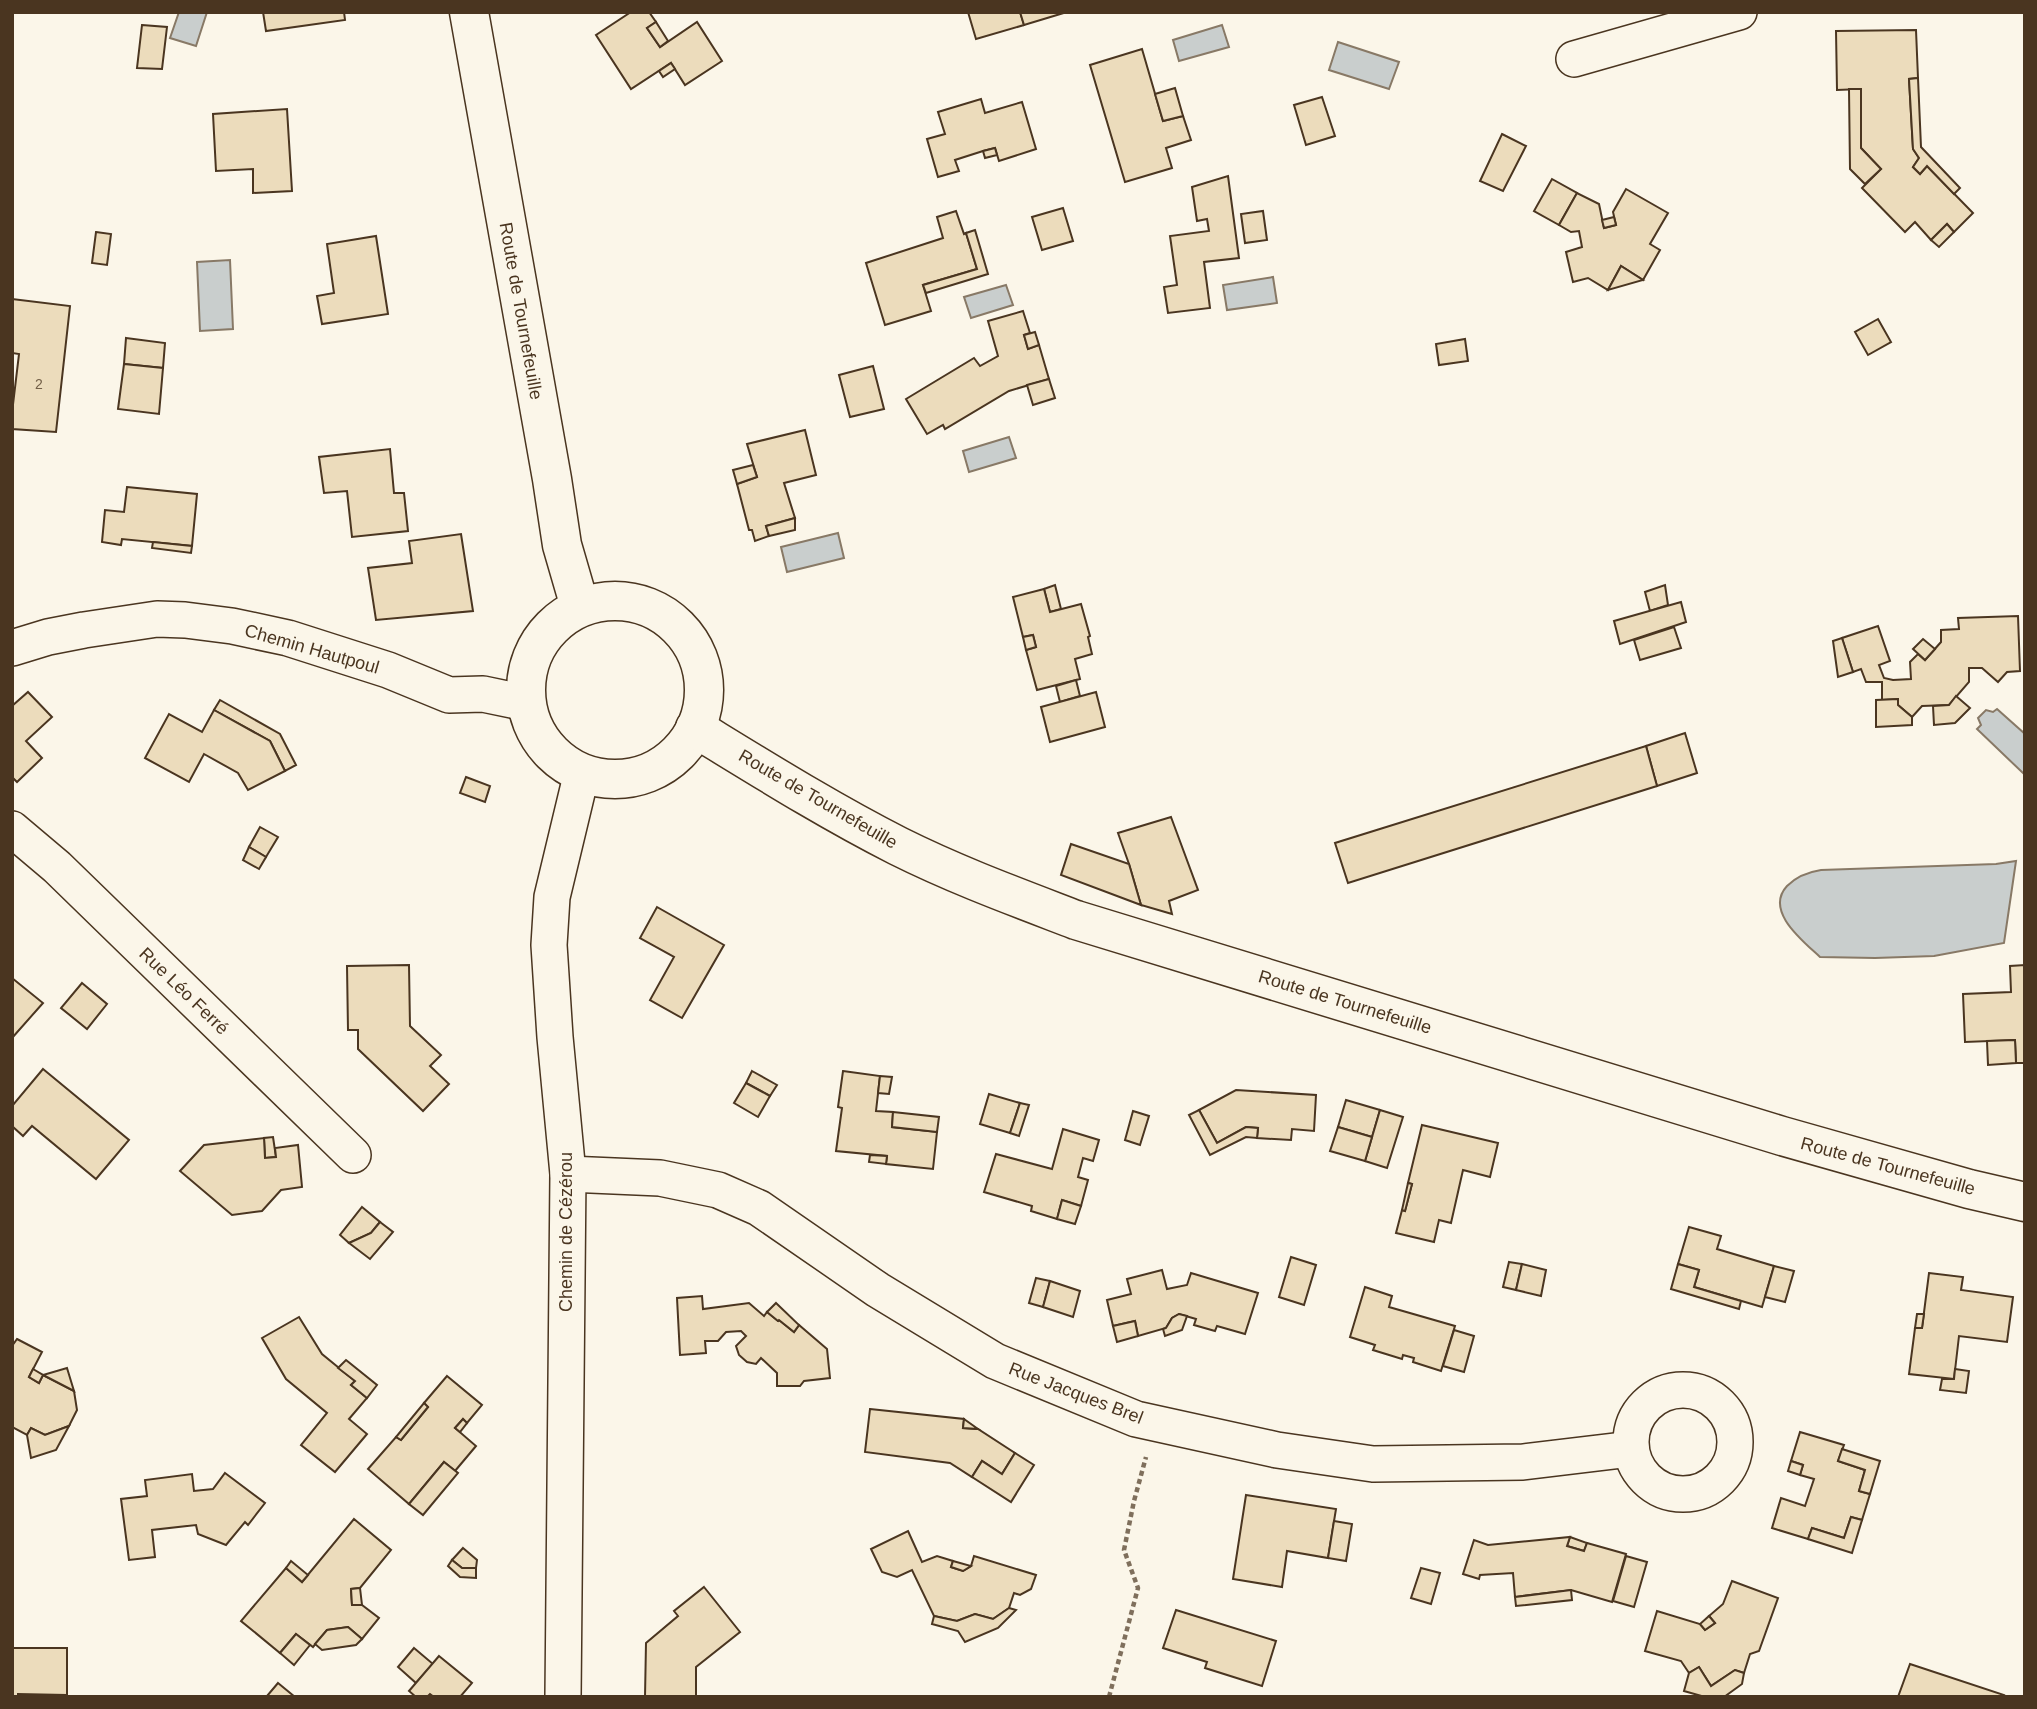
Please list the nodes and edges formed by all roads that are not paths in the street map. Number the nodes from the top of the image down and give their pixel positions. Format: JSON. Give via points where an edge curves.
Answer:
{"nodes":[{"id":1,"x":469,"y":12,"type":"edge"},
{"id":2,"x":1739,"y":12,"type":"edge"},
{"id":3,"x":1574,"y":59,"type":"dead end"},
{"id":4,"x":580,"y":607,"type":"junction"},
{"id":5,"x":12,"y":648,"type":"edge"},
{"id":6,"x":526,"y":703,"type":"junction"},
{"id":7,"x":695,"y":728,"type":"junction"},
{"id":8,"x":582,"y":772,"type":"junction"},
{"id":9,"x":12,"y":829,"type":"edge"},
{"id":10,"x":353,"y":1155,"type":"dead end"},
{"id":11,"x":568,"y":1174,"type":"junction"},
{"id":12,"x":2025,"y":1202,"type":"edge"},
{"id":13,"x":1631,"y":1449,"type":"dead end"},
{"id":14,"x":563,"y":1697,"type":"edge"}],
"edges":[{"from":1,"to":4,"type":"street","name":"Route de Tournefeuille","via":[[562,545]]},
{"from":2,"to":3,"type":"street"},
{"from":4,"to":6,"type":"street","via":[[551,628],[535,651],[526,678]]},
{"from":4,"to":7,"type":"street","via":[[616,600],[641,605],[658,611],[682,631],[704,680],[703,705]]},
{"from":5,"to":6,"type":"street","name":"Chemin Hautpoul","via":[[85,629],[157,619],[185,620],[288,638],[449,695],[483,694]]},
{"from":6,"to":8,"type":"street","via":[[546,747]]},
{"from":7,"to":8,"type":"street","via":[[683,747],[645,774],[613,779]]},
{"from":7,"to":12,"type":"street","name":"Route de Tournefeuille","via":[[898,846],[994,890],[1076,920],[1782,1136]]},
{"from":8,"to":11,"type":"street","name":"Chemin de Cézérou","via":[[552,897],[549,945]]},
{"from":9,"to":10,"type":"street","name":"Rue Léo Ferré","via":[[57,867]]},
{"from":11,"to":13,"type":"street","name":"Rue Jacques Brel","via":[[660,1178],[718,1190],[760,1208],[878,1290],[995,1361],[1136,1419],[1277,1450],[1373,1464],[1523,1461]]},
{"from":11,"to":14,"type":"street","name":"Chemin de Cézérou"}]}
